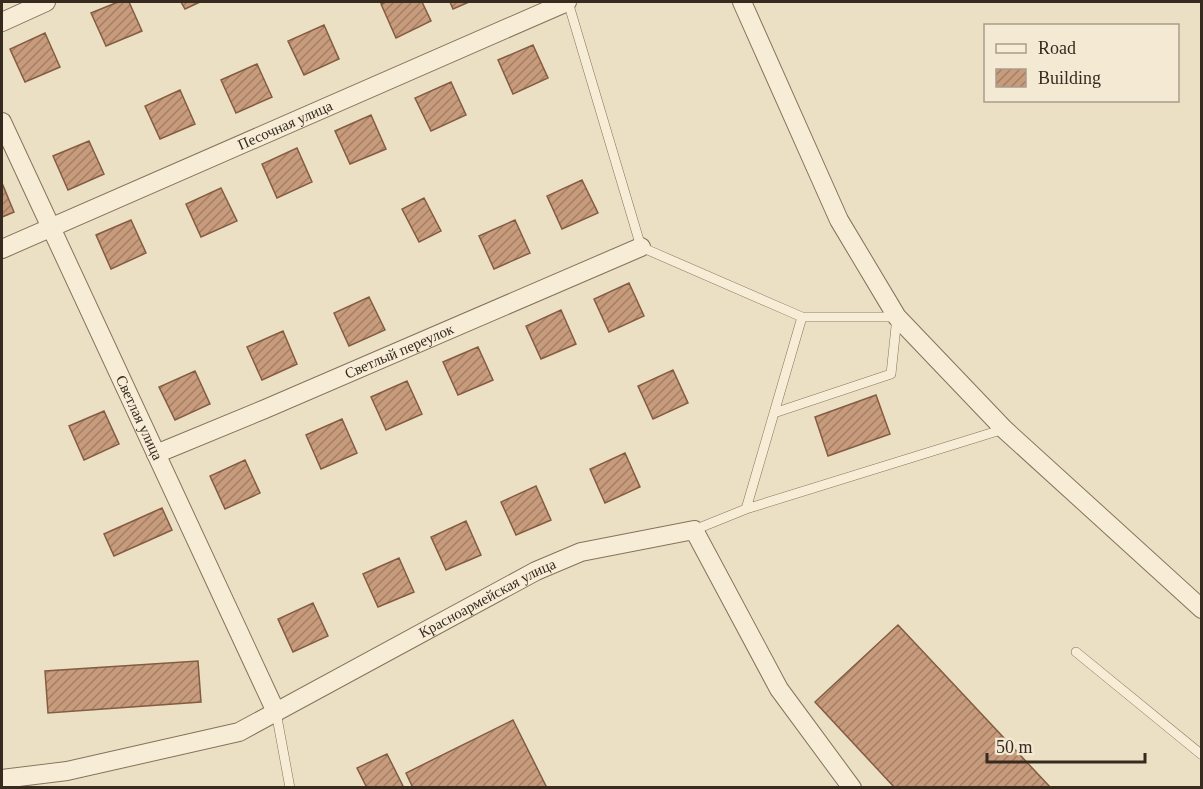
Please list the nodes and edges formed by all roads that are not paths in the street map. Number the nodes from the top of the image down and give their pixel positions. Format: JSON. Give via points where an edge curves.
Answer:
{"nodes":[{"id":1,"x":46,"y":2,"type":"edge"},
{"id":2,"x":568,"y":2,"type":"edge"},
{"id":3,"x":742,"y":2,"type":"edge"},
{"id":4,"x":2,"y":22,"type":"edge"},
{"id":5,"x":2,"y":122,"type":"edge"},
{"id":6,"x":51,"y":228,"type":"junction"},
{"id":7,"x":642,"y":247,"type":"junction"},
{"id":8,"x":2,"y":249,"type":"edge"},
{"id":9,"x":802,"y":317,"type":"junction"},
{"id":10,"x":897,"y":317,"type":"junction"},
{"id":11,"x":774,"y":413,"type":"junction"},
{"id":12,"x":1004,"y":429,"type":"junction"},
{"id":13,"x":156,"y":454,"type":"junction"},
{"id":14,"x":747,"y":509,"type":"junction"},
{"id":15,"x":694,"y":530,"type":"junction"},
{"id":16,"x":1202,"y":609,"type":"edge"},
{"id":17,"x":1076,"y":652,"type":"dead end"},
{"id":18,"x":276,"y":712,"type":"junction"},
{"id":19,"x":1202,"y":755,"type":"edge"},
{"id":20,"x":2,"y":779,"type":"edge"},
{"id":21,"x":290,"y":788,"type":"edge"},
{"id":22,"x":852,"y":788,"type":"edge"}],
"edges":[{"from":1,"to":4,"type":"street"},
{"from":2,"to":6,"type":"street","name":"Песочная улица"},
{"from":2,"to":7,"type":"lane"},
{"from":3,"to":10,"type":"street","via":[[839,220]]},
{"from":5,"to":6,"type":"street","name":"Светлая улица"},
{"from":6,"to":8,"type":"street","name":"Песочная улица"},
{"from":6,"to":13,"type":"street","name":"Светлая улица"},
{"from":7,"to":9,"type":"lane"},
{"from":7,"to":13,"type":"street","name":"Светлый переулок"},
{"from":9,"to":10,"type":"lane"},
{"from":9,"to":11,"type":"lane"},
{"from":10,"to":11,"type":"lane","via":[[891,374]]},
{"from":10,"to":12,"type":"street"},
{"from":11,"to":14,"type":"lane"},
{"from":12,"to":14,"type":"lane"},
{"from":12,"to":16,"type":"street"},
{"from":13,"to":18,"type":"street","name":"Светлая улица"},
{"from":14,"to":15,"type":"lane"},
{"from":15,"to":18,"type":"street","name":"Красноармейская улица","via":[[580,552],[536,571]]},
{"from":15,"to":22,"type":"street","via":[[779,689]]},
{"from":17,"to":19,"type":"lane"},
{"from":18,"to":20,"type":"street","name":"Красноармейская улица","via":[[239,732],[67,771]]},
{"from":18,"to":21,"type":"lane"}]}
